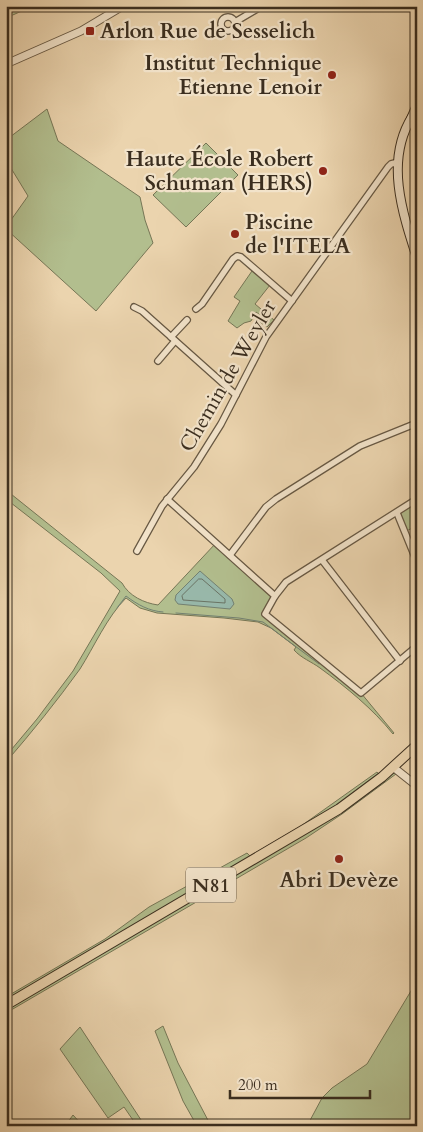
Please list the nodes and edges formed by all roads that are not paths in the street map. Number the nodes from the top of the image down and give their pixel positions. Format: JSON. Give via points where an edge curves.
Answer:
{"nodes":[{"id":1,"x":124,"y":6,"type":"edge"},
{"id":2,"x":262,"y":6,"type":"edge"},
{"id":3,"x":235,"y":22,"type":"dead end"},
{"id":4,"x":6,"y":64,"type":"edge"},
{"id":5,"x":417,"y":104,"type":"edge"},
{"id":6,"x":399,"y":165,"type":"junction"},
{"id":7,"x":417,"y":258,"type":"edge"},
{"id":8,"x":292,"y":300,"type":"junction"},
{"id":9,"x":134,"y":307,"type":"dead end"},
{"id":10,"x":196,"y":308,"type":"dead end"},
{"id":11,"x":187,"y":320,"type":"dead end"},
{"id":12,"x":173,"y":339,"type":"junction"},
{"id":13,"x":158,"y":361,"type":"dead end"},
{"id":14,"x":236,"y":394,"type":"junction"},
{"id":15,"x":417,"y":423,"type":"edge"},
{"id":16,"x":167,"y":499,"type":"junction"},
{"id":17,"x":417,"y":499,"type":"edge"},
{"id":18,"x":397,"y":513,"type":"junction"},
{"id":19,"x":137,"y":551,"type":"dead end"},
{"id":20,"x":230,"y":555,"type":"junction"},
{"id":21,"x":322,"y":560,"type":"junction"},
{"id":22,"x":417,"y":562,"type":"edge"},
{"id":23,"x":275,"y":596,"type":"junction"},
{"id":24,"x":417,"y":646,"type":"edge"},
{"id":25,"x":400,"y":660,"type":"junction"},
{"id":26,"x":417,"y":746,"type":"edge"},
{"id":27,"x":393,"y":767,"type":"junction"},
{"id":28,"x":417,"y":786,"type":"edge"},
{"id":29,"x":6,"y":1005,"type":"edge"}],
"edges":[{"from":1,"to":4,"type":"street","via":[[81,31]]},
{"from":2,"to":3,"type":"street"},
{"from":5,"to":6,"type":"main road","via":[[402,137]]},
{"from":6,"to":7,"type":"main road","via":[[400,200]]},
{"from":6,"to":8,"type":"street","name":"Chemin de Weyler","via":[[391,164],[386,170]]},
{"from":8,"to":10,"type":"street","via":[[237,256]]},
{"from":8,"to":14,"type":"street","name":"Chemin de Weyler","via":[[266,337]]},
{"from":9,"to":12,"type":"street"},
{"from":11,"to":12,"type":"street"},
{"from":12,"to":13,"type":"street"},
{"from":12,"to":14,"type":"street"},
{"from":14,"to":16,"type":"street","name":"Chemin de Weyler","via":[[209,445]]},
{"from":15,"to":20,"type":"street","via":[[360,446],[266,506]]},
{"from":16,"to":19,"type":"street","name":"Chemin de Weyler"},
{"from":16,"to":20,"type":"street"},
{"from":17,"to":18,"type":"street"},
{"from":18,"to":21,"type":"street"},
{"from":18,"to":22,"type":"street"},
{"from":20,"to":23,"type":"street"},
{"from":21,"to":23,"type":"street","via":[[286,582]]},
{"from":21,"to":25,"type":"street"},
{"from":23,"to":25,"type":"street","via":[[265,614],[361,693]]},
{"from":24,"to":25,"type":"street"},
{"from":26,"to":27,"type":"main road","number":"N81"},
{"from":27,"to":28,"type":"street"},
{"from":27,"to":29,"type":"main road","number":"N81","via":[[338,809]]}]}
